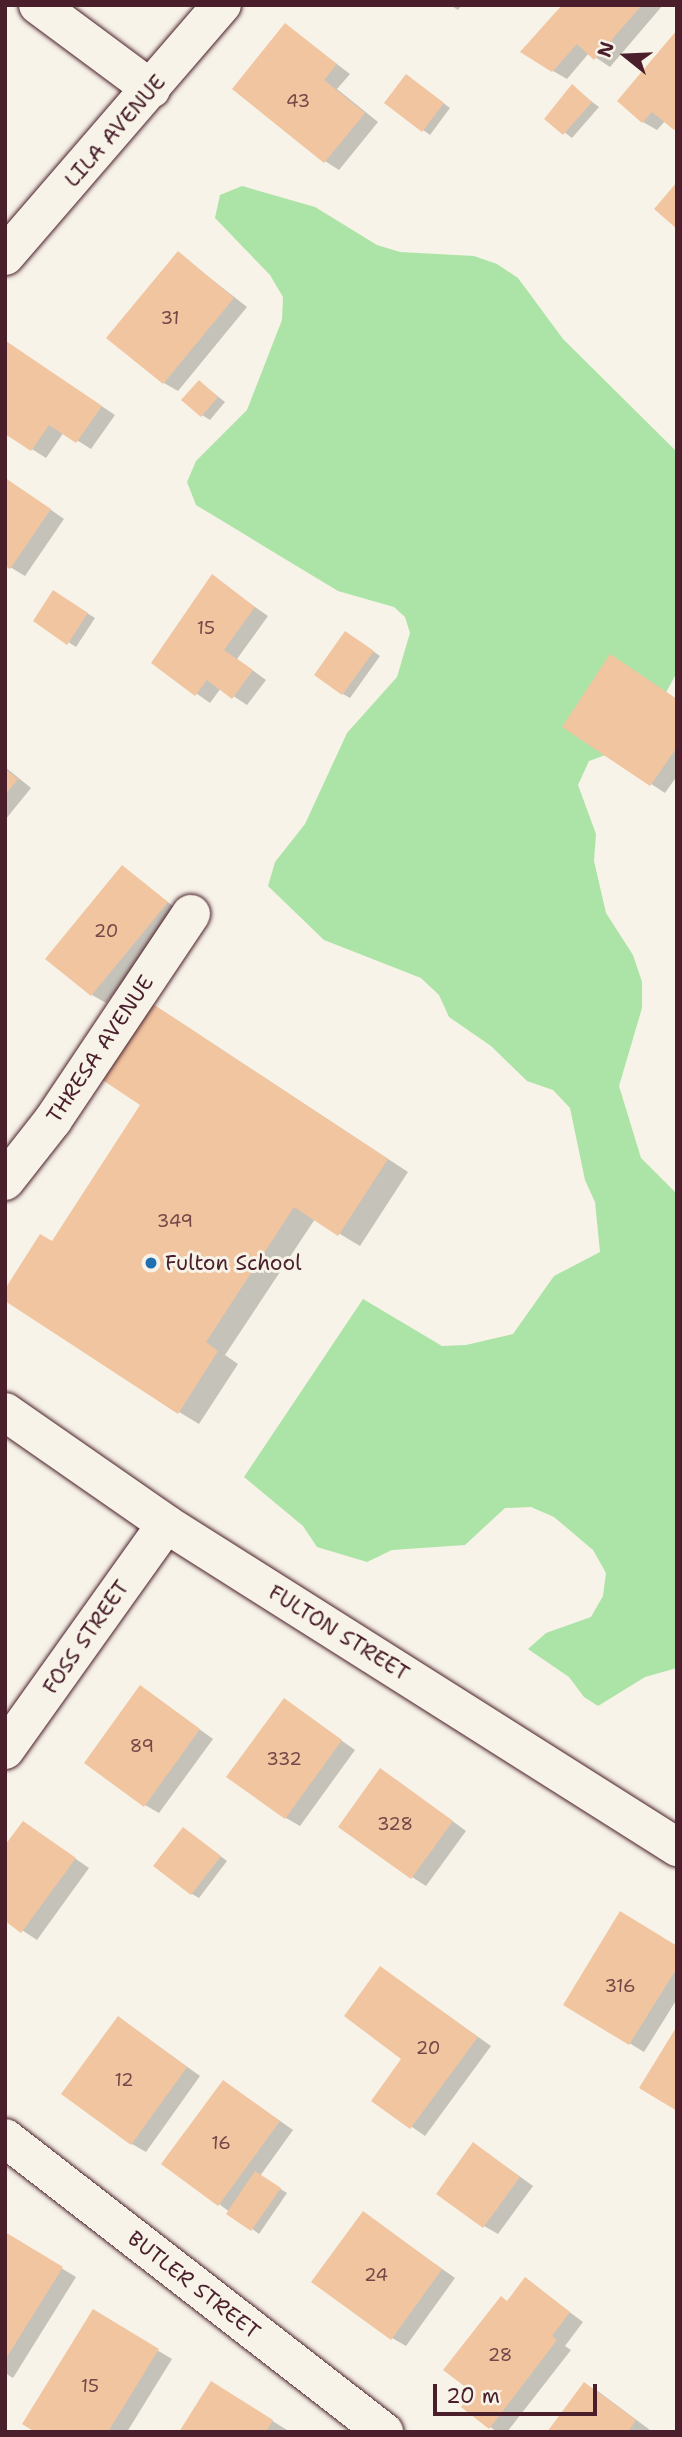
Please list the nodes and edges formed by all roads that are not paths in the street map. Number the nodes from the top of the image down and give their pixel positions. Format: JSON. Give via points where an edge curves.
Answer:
{"nodes":[{"id":1,"x":38,"y":5,"type":"edge"},
{"id":2,"x":222,"y":5,"type":"edge"},
{"id":3,"x":150,"y":89,"type":"junction"},
{"id":4,"x":5,"y":256,"type":"edge"},
{"id":5,"x":191,"y":914,"type":"dead end"},
{"id":6,"x":5,"y":1181,"type":"edge"},
{"id":7,"x":5,"y":1412,"type":"edge"},
{"id":8,"x":166,"y":1524,"type":"junction"},
{"id":9,"x":5,"y":1750,"type":"edge"},
{"id":10,"x":677,"y":1847,"type":"edge"},
{"id":11,"x":5,"y":2138,"type":"edge"},
{"id":12,"x":384,"y":2432,"type":"edge"}],
"edges":[{"from":1,"to":3,"type":"street"},
{"from":2,"to":3,"type":"street","name":"LILA AVENUE"},
{"from":3,"to":4,"type":"street","name":"LILA AVENUE"},
{"from":5,"to":6,"type":"street","name":"THRESA AVENUE","via":[[53,1120]]},
{"from":7,"to":8,"type":"street","name":"FULTON STREET"},
{"from":8,"to":9,"type":"street","name":"FOSS STREET"},
{"from":8,"to":10,"type":"street","name":"FULTON STREET"},
{"from":11,"to":12,"type":"street","name":"BUTLER STREET"}]}
